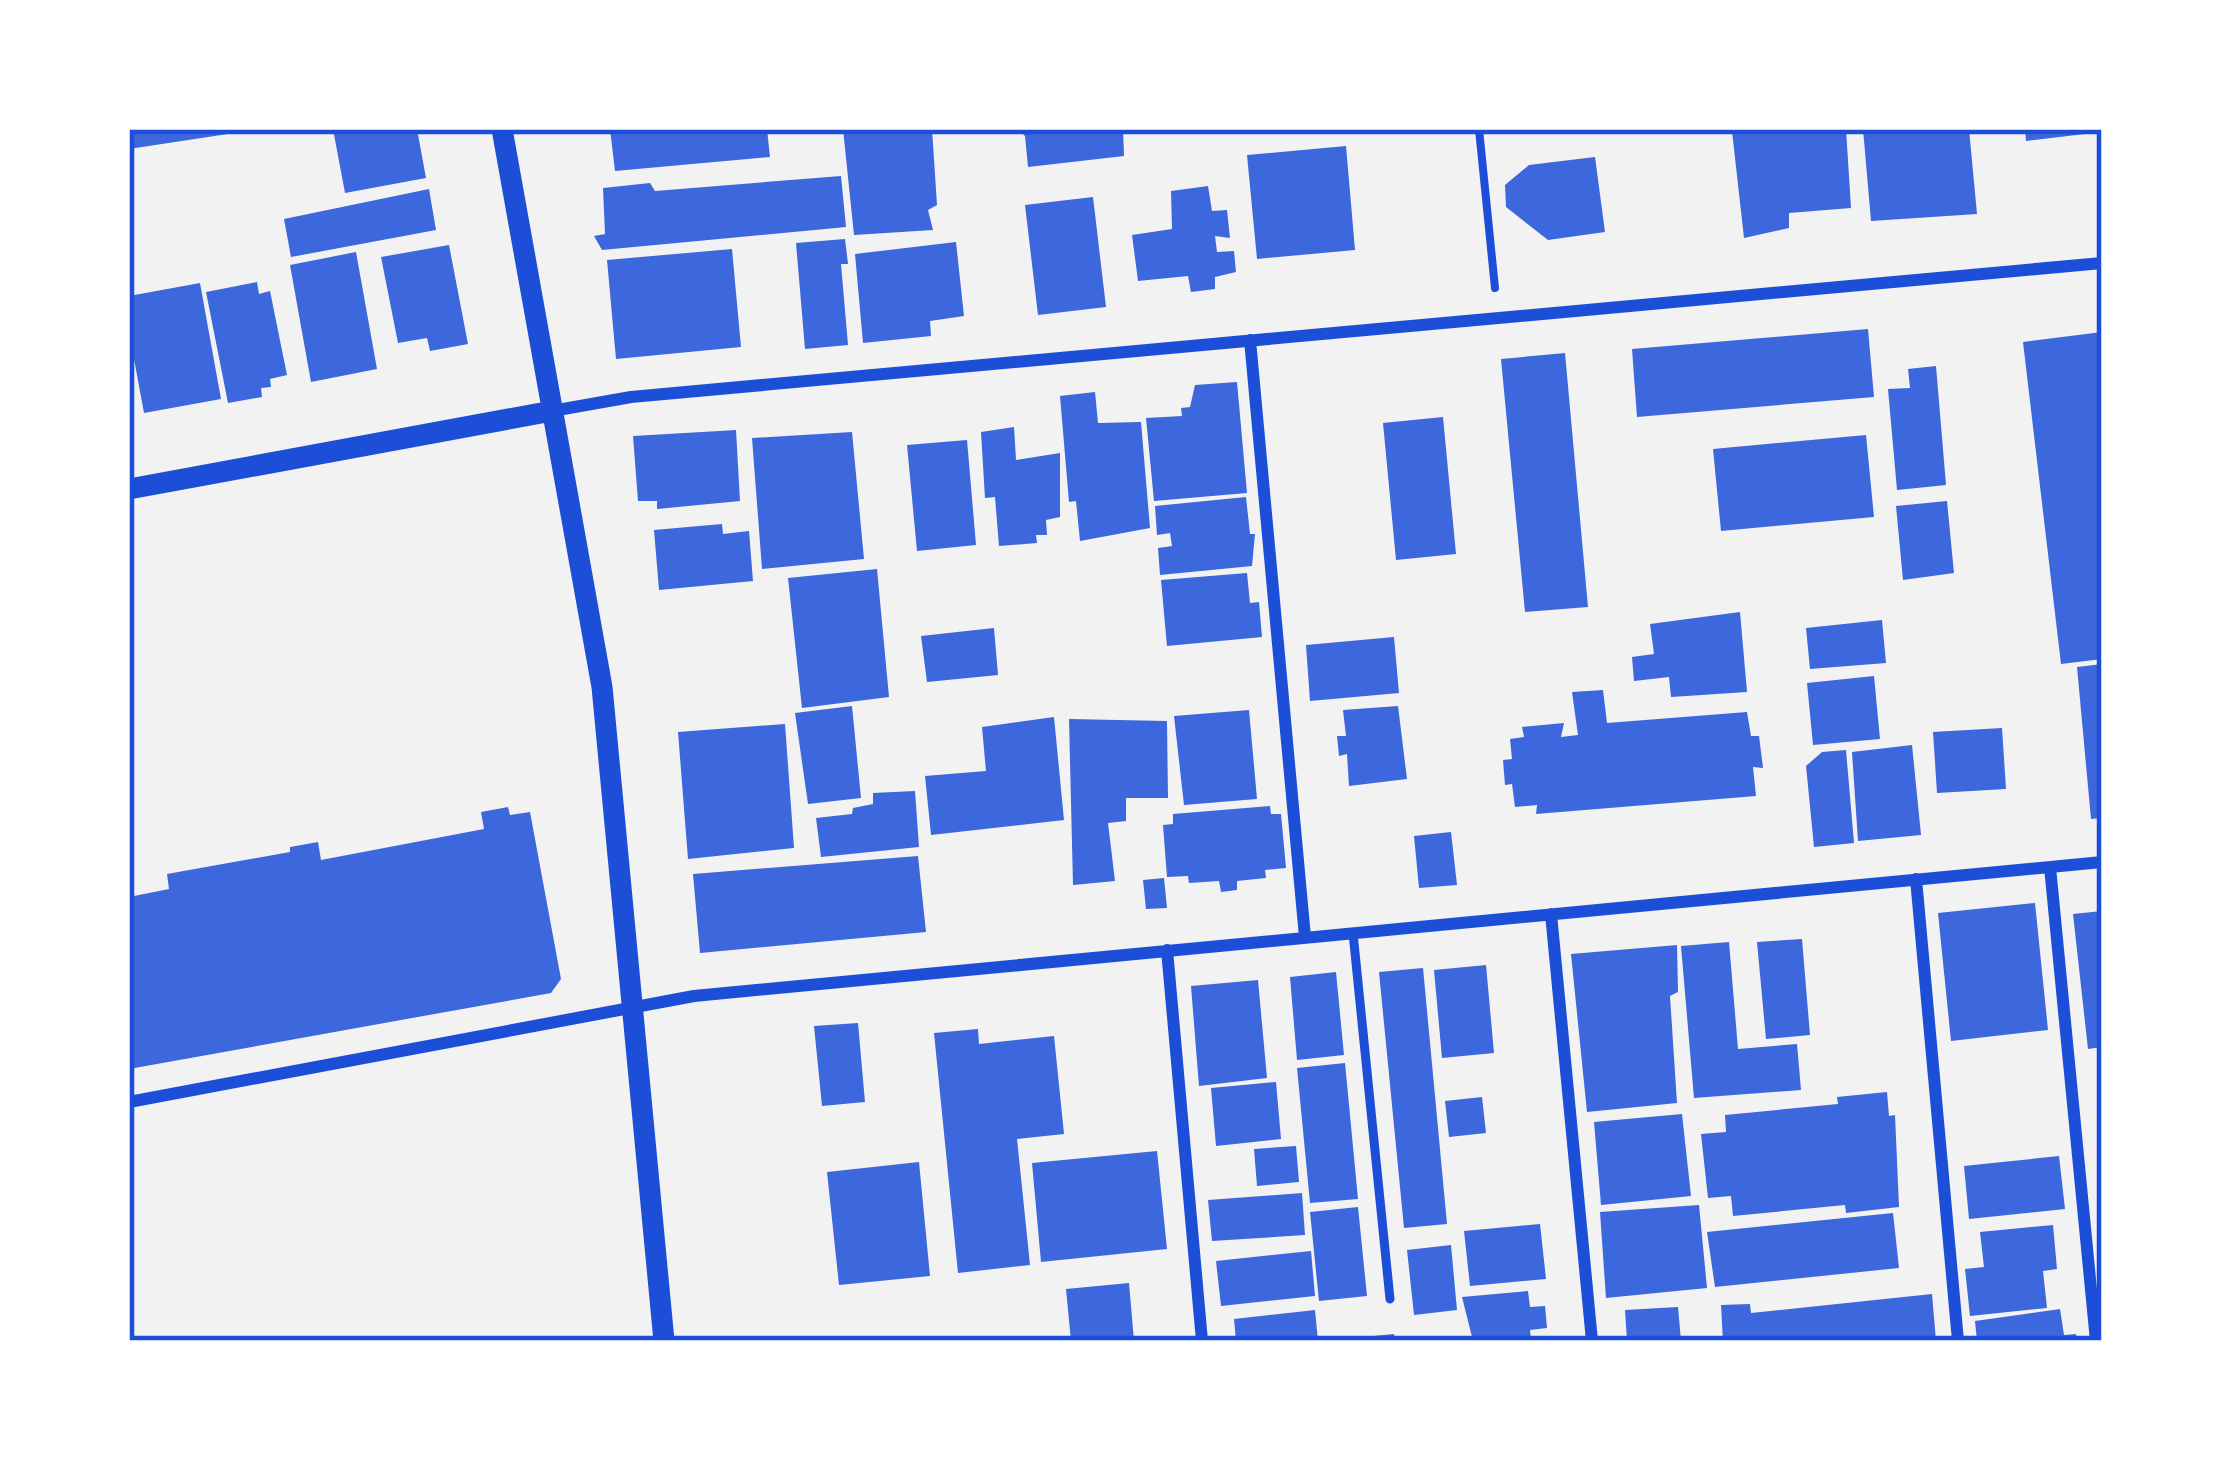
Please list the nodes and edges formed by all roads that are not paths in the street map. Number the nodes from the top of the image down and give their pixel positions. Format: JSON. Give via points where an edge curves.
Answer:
{"nodes":[{"id":1,"x":502,"y":129,"type":"edge"},
{"id":2,"x":2102,"y":263,"type":"edge"},
{"id":3,"x":1250,"y":340,"type":"junction"},
{"id":4,"x":552,"y":411,"type":"junction"},
{"id":5,"x":129,"y":489,"type":"edge"},
{"id":6,"x":2102,"y":862,"type":"edge"},
{"id":7,"x":2050,"y":867,"type":"junction"},
{"id":8,"x":1916,"y":879,"type":"junction"},
{"id":9,"x":1551,"y":914,"type":"junction"},
{"id":10,"x":1353,"y":933,"type":"junction"},
{"id":11,"x":1305,"y":937,"type":"junction"},
{"id":12,"x":1167,"y":950,"type":"junction"},
{"id":13,"x":632,"y":1006,"type":"junction"},
{"id":14,"x":129,"y":1102,"type":"edge"},
{"id":15,"x":1390,"y":1299,"type":"dead end"},
{"id":16,"x":664,"y":1341,"type":"edge"},
{"id":17,"x":1202,"y":1341,"type":"edge"},
{"id":18,"x":1592,"y":1341,"type":"edge"},
{"id":19,"x":1958,"y":1341,"type":"edge"},
{"id":20,"x":2096,"y":1341,"type":"edge"}],
"edges":[{"from":1,"to":4,"type":"street"},
{"from":2,"to":3,"type":"street"},
{"from":3,"to":4,"type":"street"},
{"from":3,"to":11,"type":"street"},
{"from":4,"to":5,"type":"street"},
{"from":4,"to":13,"type":"street","via":[[602,687]]},
{"from":6,"to":7,"type":"street"},
{"from":7,"to":8,"type":"street"},
{"from":7,"to":20,"type":"street"},
{"from":8,"to":9,"type":"street"},
{"from":8,"to":19,"type":"street"},
{"from":9,"to":10,"type":"street"},
{"from":9,"to":18,"type":"street"},
{"from":10,"to":11,"type":"street"},
{"from":10,"to":15,"type":"lane"},
{"from":11,"to":12,"type":"street"},
{"from":12,"to":13,"type":"street"},
{"from":12,"to":17,"type":"street"},
{"from":13,"to":14,"type":"street"},
{"from":13,"to":16,"type":"street"}]}
